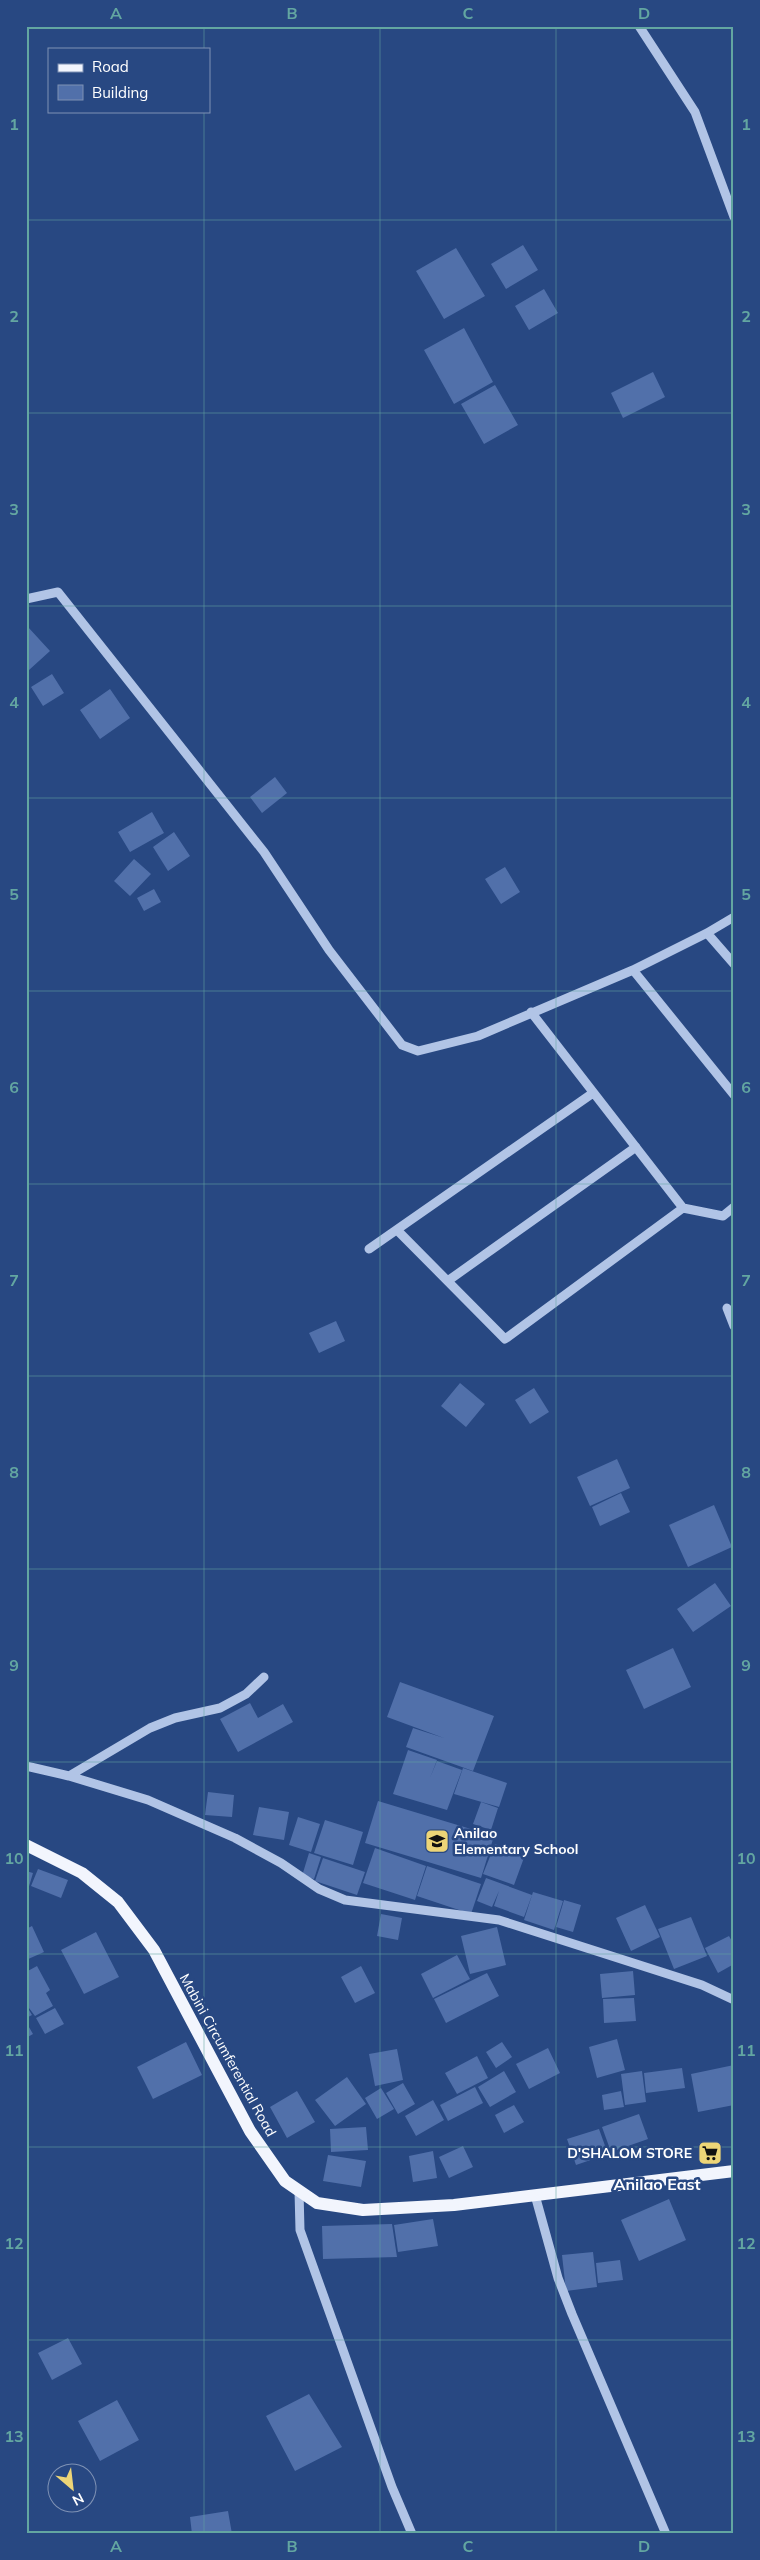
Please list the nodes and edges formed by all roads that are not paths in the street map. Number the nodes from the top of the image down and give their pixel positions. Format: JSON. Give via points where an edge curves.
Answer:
{"nodes":[{"id":1,"x":638,"y":26,"type":"edge"},
{"id":2,"x":734,"y":217,"type":"edge"},
{"id":3,"x":26,"y":599,"type":"edge"},
{"id":4,"x":734,"y":917,"type":"edge"},
{"id":5,"x":707,"y":933,"type":"junction"},
{"id":6,"x":734,"y":964,"type":"edge"},
{"id":7,"x":633,"y":970,"type":"junction"},
{"id":8,"x":532,"y":1012,"type":"junction"},
{"id":9,"x":593,"y":1093,"type":"junction"},
{"id":10,"x":734,"y":1095,"type":"edge"},
{"id":11,"x":636,"y":1147,"type":"junction"},
{"id":12,"x":734,"y":1207,"type":"edge"},
{"id":13,"x":683,"y":1208,"type":"junction"},
{"id":14,"x":397,"y":1230,"type":"junction"},
{"id":15,"x":369,"y":1249,"type":"dead end"},
{"id":16,"x":450,"y":1280,"type":"junction"},
{"id":17,"x":727,"y":1308,"type":"dead end"},
{"id":18,"x":734,"y":1326,"type":"edge"},
{"id":19,"x":264,"y":1677,"type":"dead end"},
{"id":20,"x":26,"y":1766,"type":"edge"},
{"id":21,"x":69,"y":1776,"type":"junction"},
{"id":22,"x":26,"y":1845,"type":"edge"},
{"id":23,"x":734,"y":2000,"type":"edge"},
{"id":24,"x":734,"y":2172,"type":"edge"},
{"id":25,"x":299,"y":2191,"type":"junction"},
{"id":26,"x":535,"y":2195,"type":"junction"},
{"id":27,"x":412,"y":2534,"type":"edge"},
{"id":28,"x":666,"y":2534,"type":"edge"}],
"edges":[{"from":1,"to":2,"type":"street","via":[[695,112]]},
{"from":3,"to":8,"type":"street","via":[[58,592],[264,852],[329,950],[402,1045],[418,1051],[478,1036]]},
{"from":4,"to":5,"type":"street"},
{"from":5,"to":6,"type":"street"},
{"from":5,"to":7,"type":"street"},
{"from":7,"to":8,"type":"street"},
{"from":7,"to":10,"type":"street"},
{"from":8,"to":9,"type":"street"},
{"from":9,"to":11,"type":"street"},
{"from":9,"to":14,"type":"street"},
{"from":11,"to":13,"type":"street"},
{"from":11,"to":16,"type":"street"},
{"from":12,"to":13,"type":"street","via":[[723,1216]]},
{"from":13,"to":16,"type":"street","via":[[505,1338]]},
{"from":14,"to":15,"type":"street"},
{"from":14,"to":16,"type":"street"},
{"from":17,"to":18,"type":"street"},
{"from":19,"to":21,"type":"street","via":[[246,1694],[220,1708],[175,1718],[150,1728]]},
{"from":20,"to":21,"type":"street"},
{"from":21,"to":23,"type":"street","via":[[148,1800],[235,1838],[281,1863],[319,1890],[345,1900],[499,1920],[702,1985]]},
{"from":22,"to":25,"type":"main road","name":"Mabini Circumferential Road","via":[[82,1873],[118,1902],[154,1950],[250,2131],[285,2181]]},
{"from":24,"to":26,"type":"main road","name":"Mabini Circumferential Road"},
{"from":25,"to":26,"type":"main road","name":"Mabini Circumferential Road","via":[[317,2203],[363,2210],[454,2205]]},
{"from":25,"to":27,"type":"street","via":[[300,2230],[392,2487]]},
{"from":26,"to":28,"type":"street","via":[[558,2278]]}]}
